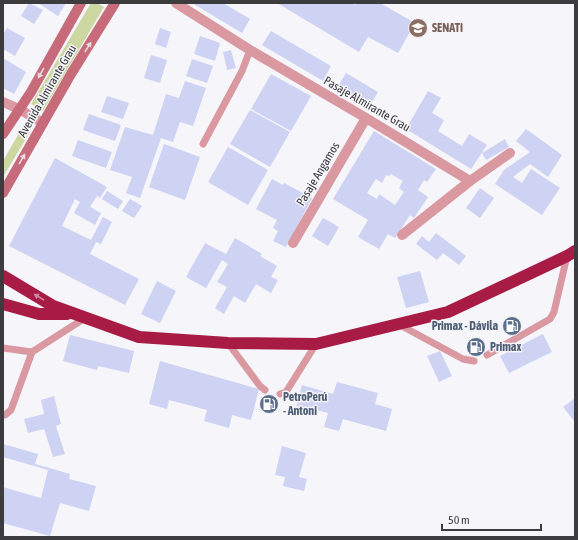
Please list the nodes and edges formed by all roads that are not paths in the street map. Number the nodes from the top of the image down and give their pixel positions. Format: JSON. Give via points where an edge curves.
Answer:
{"nodes":[{"id":1,"x":81,"y":3,"type":"edge"},
{"id":2,"x":115,"y":3,"type":"edge"},
{"id":3,"x":176,"y":3,"type":"edge"},
{"id":4,"x":250,"y":50,"type":"junction"},
{"id":5,"x":3,"y":102,"type":"edge"},
{"id":6,"x":19,"y":109,"type":"junction"},
{"id":7,"x":366,"y":118,"type":"junction"},
{"id":8,"x":43,"y":123,"type":"junction"},
{"id":9,"x":3,"y":134,"type":"edge"},
{"id":10,"x":203,"y":144,"type":"dead end"},
{"id":11,"x":510,"y":153,"type":"dead end"},
{"id":12,"x":470,"y":181,"type":"junction"},
{"id":13,"x":3,"y":193,"type":"edge"},
{"id":14,"x":402,"y":235,"type":"dead end"},
{"id":15,"x":292,"y":243,"type":"dead end"},
{"id":16,"x":571,"y":253,"type":"edge"},
{"id":17,"x":3,"y":276,"type":"edge"},
{"id":18,"x":3,"y":304,"type":"edge"},
{"id":19,"x":79,"y":316,"type":"junction"},
{"id":20,"x":398,"y":324,"type":"junction"},
{"id":21,"x":228,"y":343,"type":"junction"},
{"id":22,"x":316,"y":344,"type":"junction"},
{"id":23,"x":3,"y":348,"type":"edge"},
{"id":24,"x":32,"y":352,"type":"junction"},
{"id":25,"x":487,"y":355,"type":"dead end"},
{"id":26,"x":474,"y":361,"type":"dead end"},
{"id":27,"x":265,"y":390,"type":"dead end"},
{"id":28,"x":280,"y":394,"type":"dead end"},
{"id":29,"x":3,"y":415,"type":"edge"}],
"edges":[{"from":1,"to":6,"type":"main road","name":"Avenida Almirante Grau","one_way":true},
{"from":8,"to":2,"type":"main road","name":"Avenida Almirante Grau","one_way":true},
{"from":3,"to":4,"type":"street","name":"Pasaje Almirante Grau"},
{"from":4,"to":7,"type":"street","name":"Pasaje Almirante Grau"},
{"from":4,"to":10,"type":"lane","via":[[242,71]]},
{"from":5,"to":6,"type":"street"},
{"from":6,"to":8,"type":"street"},
{"from":6,"to":9,"type":"main road","name":"Avenida Almirante Grau"},
{"from":7,"to":12,"type":"street","name":"Pasaje Almirante Grau"},
{"from":7,"to":15,"type":"street","name":"Pasaje Angamos"},
{"from":13,"to":8,"type":"main road","name":"Avenida Almirante Grau","one_way":true},
{"from":11,"to":12,"type":"street"},
{"from":12,"to":14,"type":"street"},
{"from":16,"to":20,"type":"highway","via":[[448,312]]},
{"from":16,"to":25,"type":"lane","via":[[550,319]]},
{"from":19,"to":17,"type":"highway","one_way":true,"via":[[53,306]]},
{"from":18,"to":19,"type":"highway","via":[[39,314]]},
{"from":19,"to":21,"type":"highway","via":[[139,337]]},
{"from":19,"to":24,"type":"lane"},
{"from":20,"to":22,"type":"highway"},
{"from":20,"to":26,"type":"lane","via":[[463,359]]},
{"from":21,"to":22,"type":"highway"},
{"from":21,"to":27,"type":"lane"},
{"from":22,"to":28,"type":"lane","via":[[286,392]]},
{"from":23,"to":24,"type":"lane"},
{"from":24,"to":29,"type":"lane","via":[[11,410]]}]}
